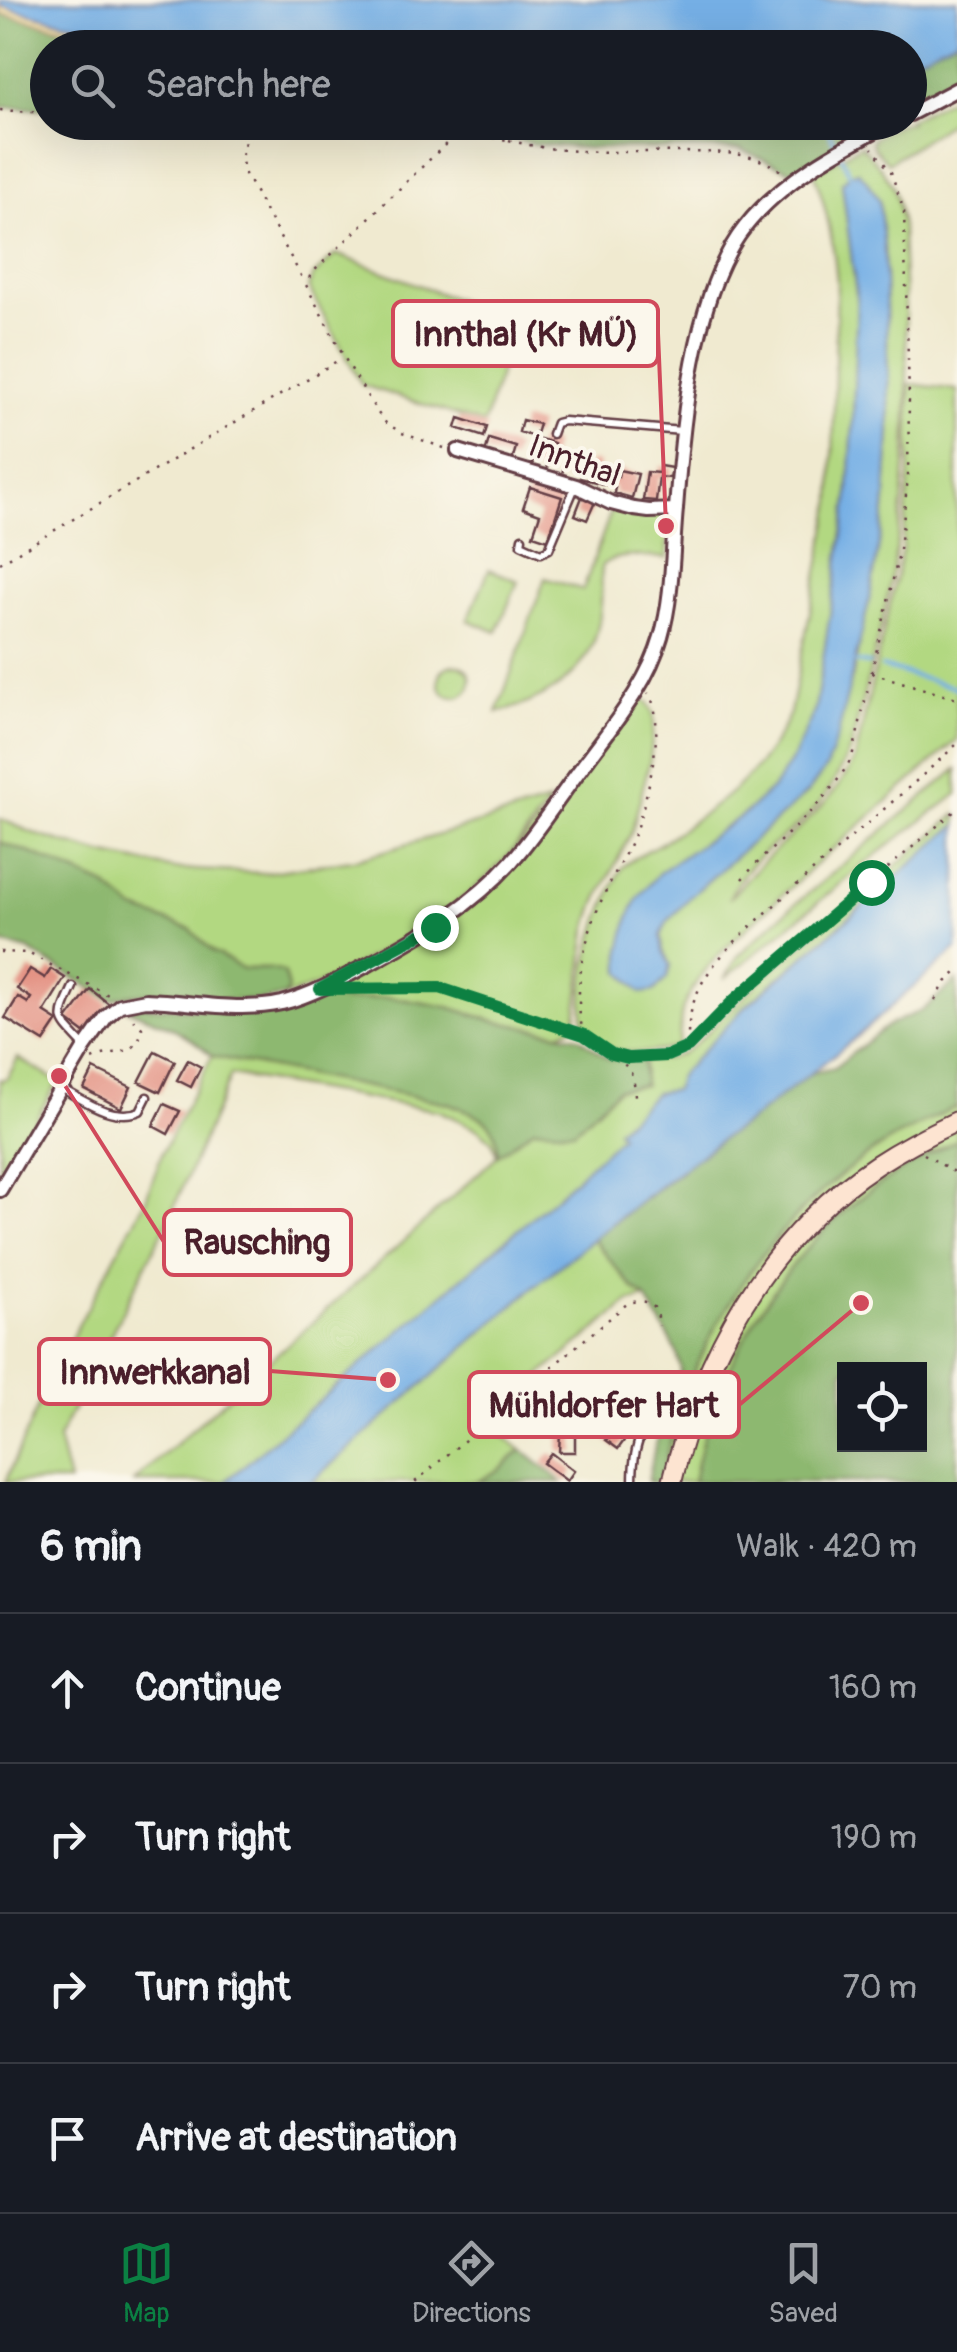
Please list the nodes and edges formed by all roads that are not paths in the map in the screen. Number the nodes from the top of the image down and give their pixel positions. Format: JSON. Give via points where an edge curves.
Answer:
{"nodes":[{"id":1,"x":957,"y":89,"type":"edge"},
{"id":2,"x":927,"y":105,"type":"edge"},
{"id":3,"x":859,"y":140,"type":"edge"},
{"id":4,"x":684,"y":432,"type":"junction"},
{"id":5,"x":552,"y":434,"type":"dead end"},
{"id":6,"x":458,"y":451,"type":"road end"},
{"id":7,"x":576,"y":486,"type":"junction"},
{"id":8,"x":676,"y":510,"type":"junction"},
{"id":9,"x":522,"y":538,"type":"dead end"},
{"id":10,"x":74,"y":987,"type":"dead end"},
{"id":11,"x":85,"y":1048,"type":"junction"},
{"id":12,"x":60,"y":1088,"type":"junction"},
{"id":13,"x":148,"y":1098,"type":"dead end"},
{"id":14,"x":957,"y":1120,"type":"edge"},
{"id":15,"x":0,"y":1190,"type":"edge"},
{"id":16,"x":647,"y":1422,"type":"dead end"},
{"id":17,"x":632,"y":1482,"type":"edge"},
{"id":18,"x":672,"y":1482,"type":"edge"}],
"edges":[{"from":1,"to":2,"type":"street"},
{"from":3,"to":4,"type":"street","via":[[793,182],[746,225],[726,257],[702,328]]},
{"from":4,"to":5,"type":"lane","via":[[564,420]]},
{"from":4,"to":8,"type":"street"},
{"from":6,"to":7,"type":"street","name":"Innthal"},
{"from":7,"to":8,"type":"street","name":"Innthal","via":[[634,510]]},
{"from":7,"to":9,"type":"lane","via":[[549,549],[541,552]]},
{"from":8,"to":11,"type":"street","via":[[664,622],[653,660],[618,719],[489,884],[435,927],[320,989],[254,1007],[146,1000],[119,1006]]},
{"from":10,"to":11,"type":"lane","via":[[60,1015]]},
{"from":11,"to":12,"type":"street"},
{"from":12,"to":13,"type":"lane","via":[[127,1115]]},
{"from":12,"to":15,"type":"street"},
{"from":14,"to":18,"type":"main road","via":[[874,1166],[819,1211],[772,1263],[720,1344],[691,1412]]},
{"from":16,"to":17,"type":"lane","via":[[636,1445]]}]}
